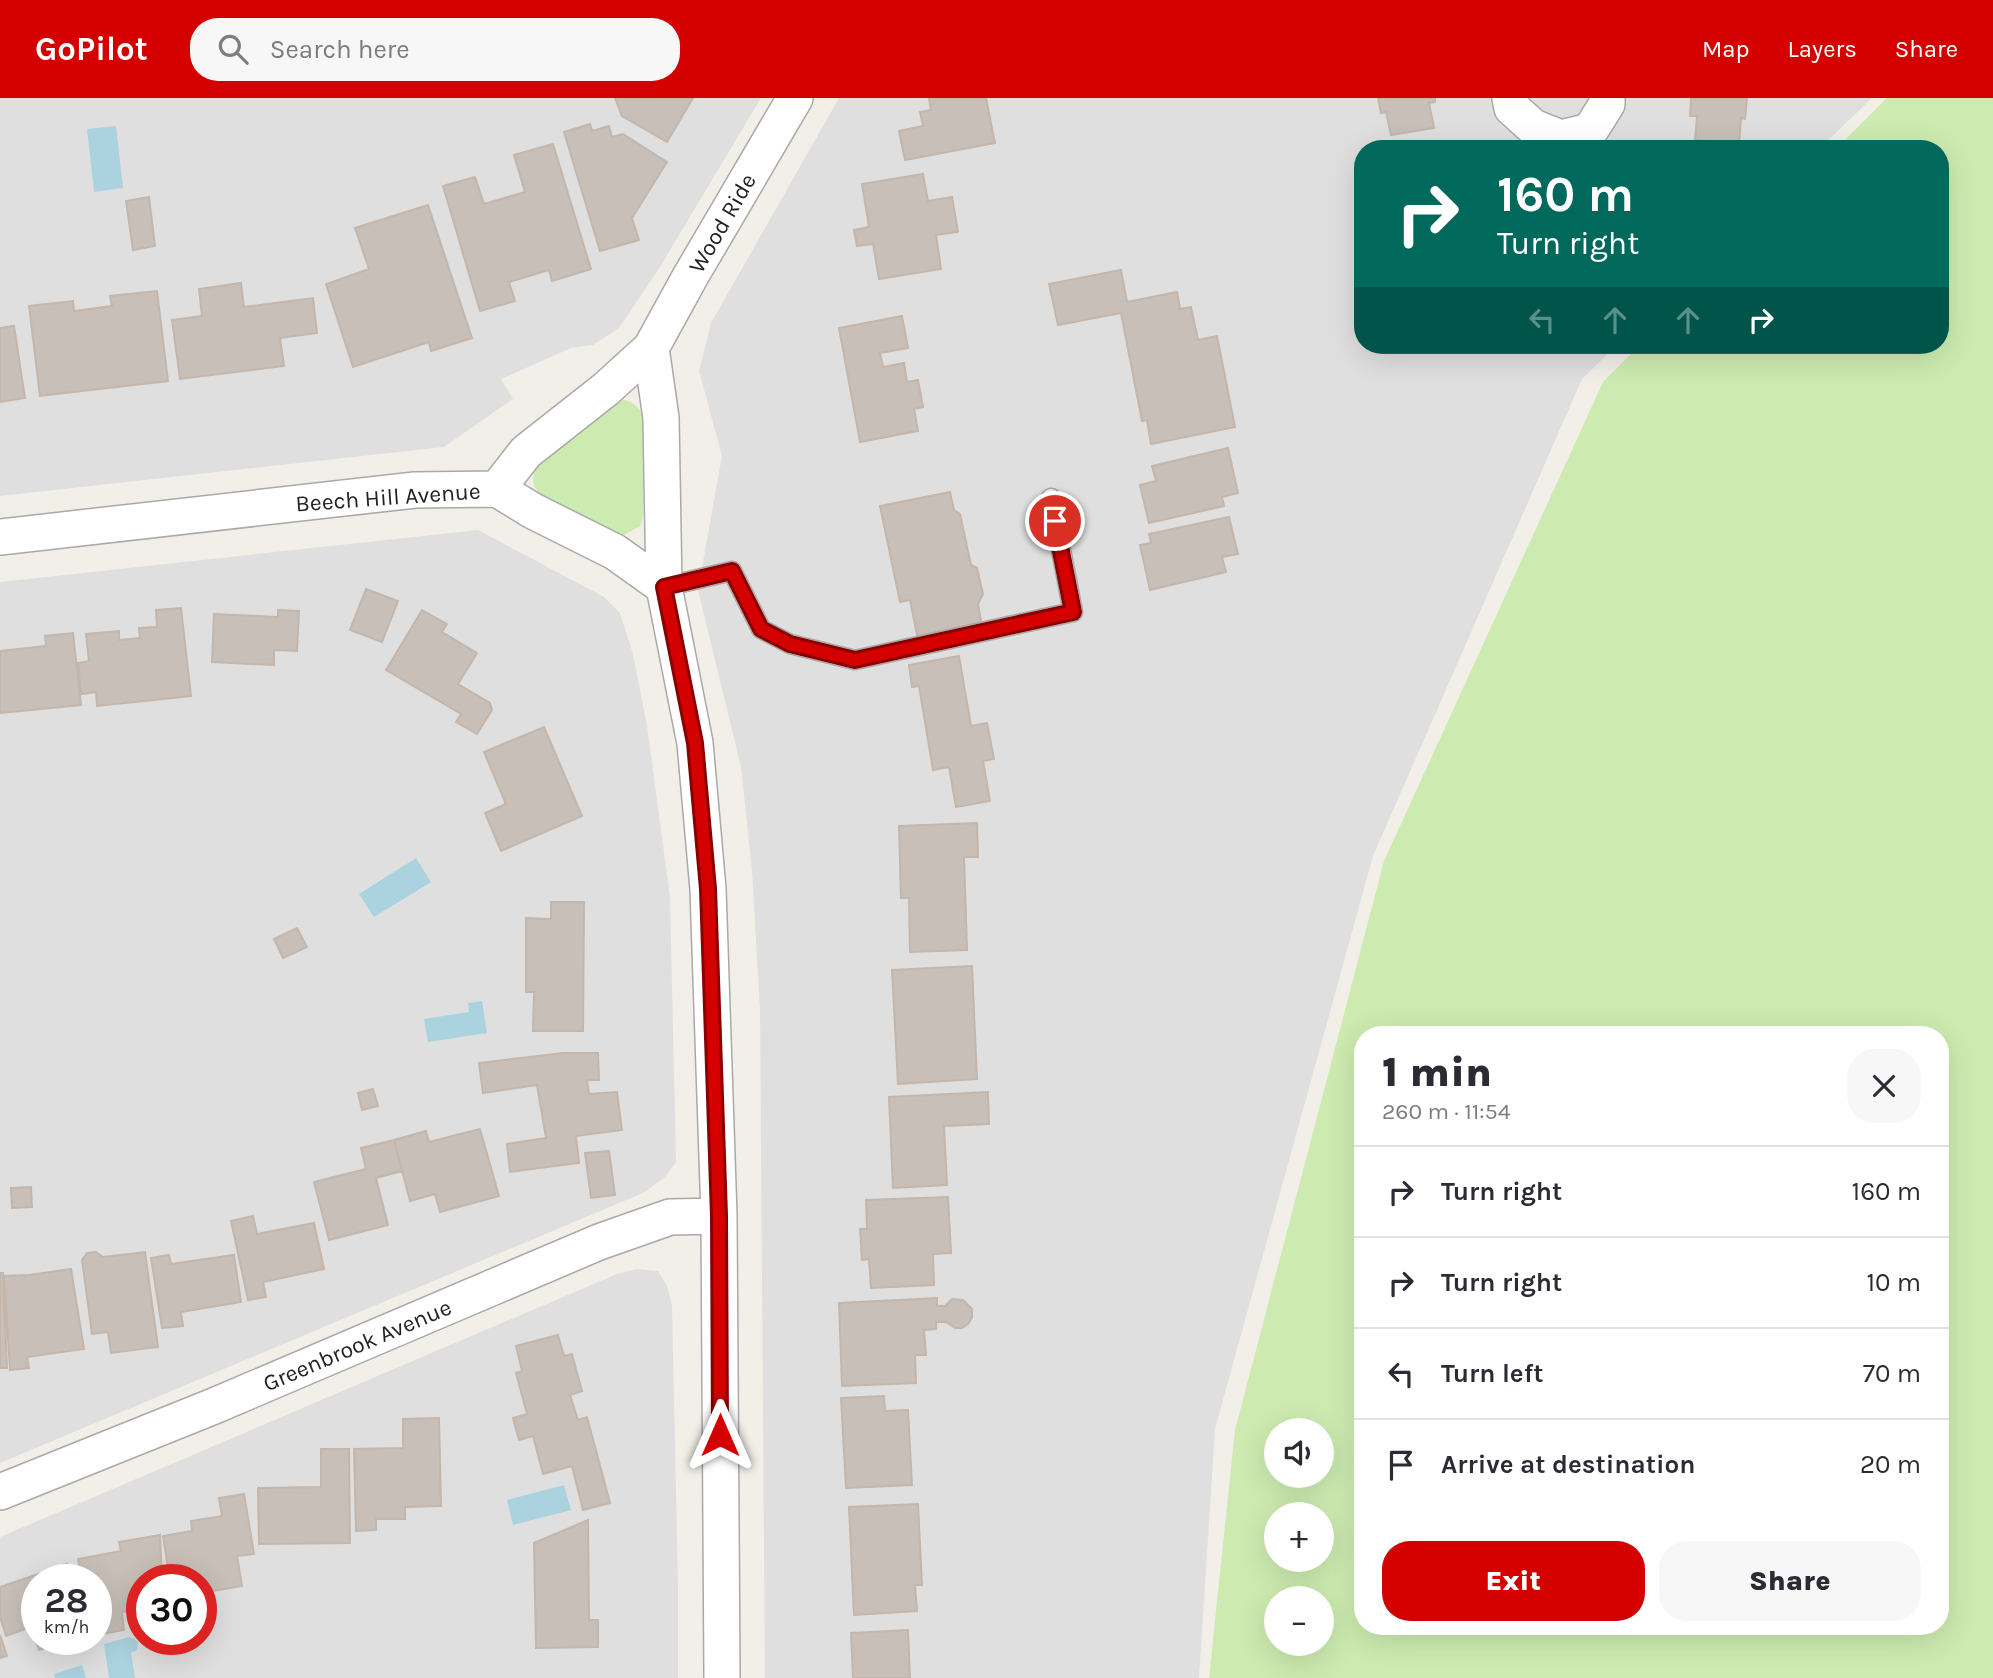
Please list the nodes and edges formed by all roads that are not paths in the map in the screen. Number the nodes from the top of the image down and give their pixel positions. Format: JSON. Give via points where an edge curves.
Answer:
{"nodes":[{"id":1,"x":795,"y":98,"type":"edge"},
{"id":2,"x":1510,"y":98,"type":"edge"},
{"id":3,"x":1607,"y":98,"type":"edge"},
{"id":4,"x":651,"y":348,"type":"junction"},
{"id":5,"x":497,"y":489,"type":"junction"},
{"id":6,"x":1051,"y":498,"type":"dead end"},
{"id":7,"x":0,"y":537,"type":"edge"},
{"id":8,"x":664,"y":587,"type":"junction"},
{"id":9,"x":719,"y":1216,"type":"junction"},
{"id":10,"x":0,"y":1492,"type":"edge"},
{"id":11,"x":722,"y":1678,"type":"edge"}],
"edges":[{"from":1,"to":4,"type":"street","name":"Wood Ride"},
{"from":2,"to":3,"type":"street","via":[[1513,108],[1533,127],[1561,138],[1590,131]]},
{"from":4,"to":5,"type":"street","name":"Wood Ride","via":[[526,452]]},
{"from":4,"to":8,"type":"street","via":[[661,418]]},
{"from":5,"to":7,"type":"street","name":"Beech Hill Avenue","via":[[415,490]]},
{"from":5,"to":8,"type":"street","name":"Beech Hill Avenue","via":[[614,552]]},
{"from":6,"to":8,"type":"lane","via":[[1073,612],[855,660],[790,644],[761,629],[732,571]]},
{"from":8,"to":9,"type":"street","via":[[695,743],[705,849]]},
{"from":9,"to":10,"type":"street","name":"Greenbrook Avenue","via":[[670,1217],[599,1242]]},
{"from":9,"to":11,"type":"street"}]}
